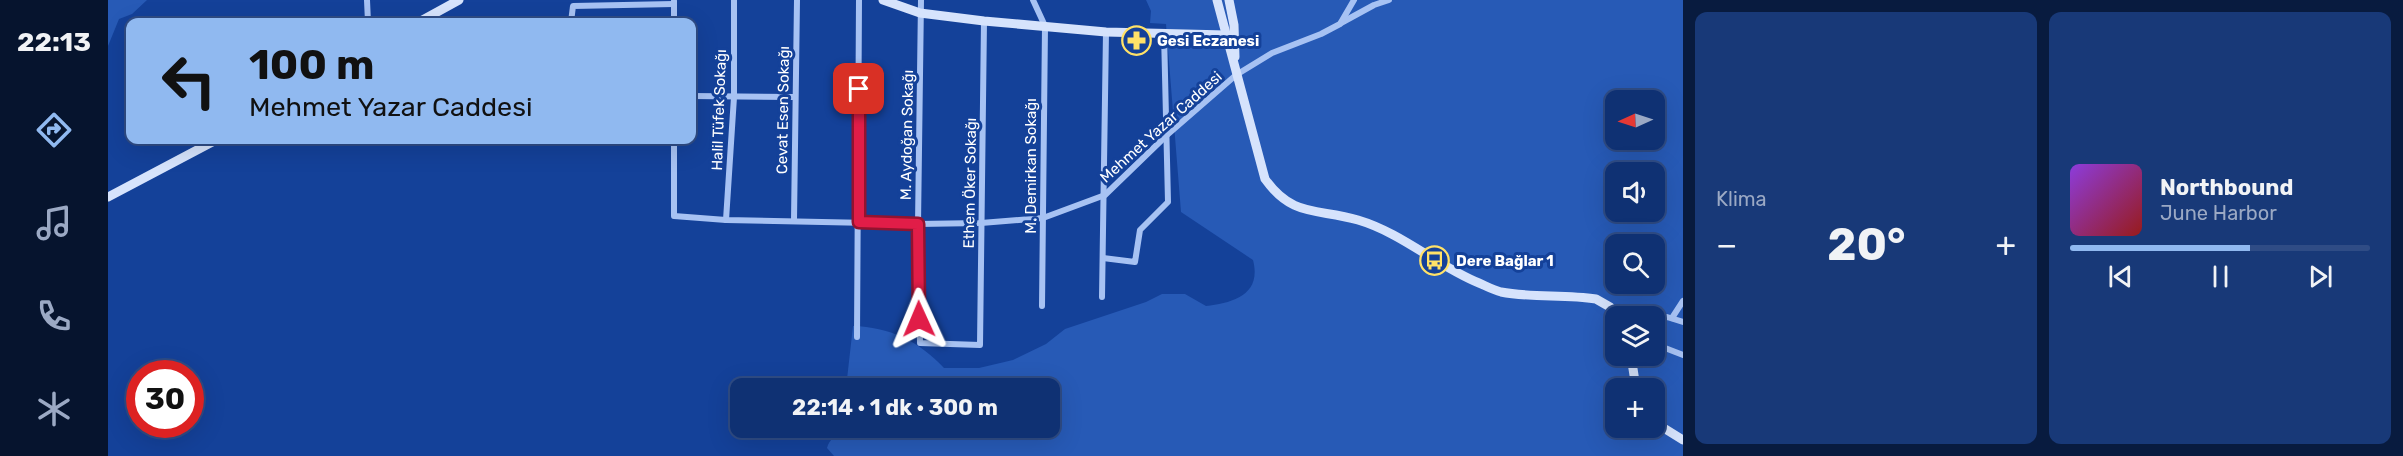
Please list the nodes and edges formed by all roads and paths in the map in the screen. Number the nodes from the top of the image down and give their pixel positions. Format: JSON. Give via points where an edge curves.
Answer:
{"nodes":[{"id":1,"x":367,"y":0,"type":"edge"},
{"id":2,"x":459,"y":0,"type":"edge"},
{"id":3,"x":734,"y":0,"type":"edge"},
{"id":4,"x":797,"y":0,"type":"edge"},
{"id":5,"x":859,"y":0,"type":"edge"},
{"id":6,"x":883,"y":0,"type":"edge"},
{"id":7,"x":921,"y":0,"type":"edge"},
{"id":8,"x":1032,"y":0,"type":"edge"},
{"id":9,"x":1217,"y":0,"type":"edge"},
{"id":10,"x":1228,"y":0,"type":"edge"},
{"id":11,"x":1354,"y":0,"type":"edge"},
{"id":12,"x":1389,"y":0,"type":"edge"},
{"id":13,"x":674,"y":2,"type":"edge"},
{"id":14,"x":920,"y":13,"type":"junction"},
{"id":15,"x":368,"y":18,"type":"edge"},
{"id":16,"x":426,"y":18,"type":"edge"},
{"id":17,"x":572,"y":18,"type":"edge"},
{"id":18,"x":674,"y":18,"type":"edge"},
{"id":19,"x":984,"y":21,"type":"junction"},
{"id":20,"x":1340,"y":24,"type":"junction"},
{"id":21,"x":1044,"y":26,"type":"junction"},
{"id":22,"x":1106,"y":32,"type":"junction"},
{"id":23,"x":1164,"y":33,"type":"junction"},
{"id":24,"x":1226,"y":35,"type":"junction"},
{"id":25,"x":1236,"y":75,"type":"junction"},
{"id":26,"x":696,"y":96,"type":"edge"},
{"id":27,"x":734,"y":97,"type":"junction"},
{"id":28,"x":795,"y":97,"type":"junction"},
{"id":29,"x":1167,"y":135,"type":"junction"},
{"id":30,"x":208,"y":144,"type":"edge"},
{"id":31,"x":674,"y":144,"type":"edge"},
{"id":32,"x":1105,"y":195,"type":"junction"},
{"id":33,"x":108,"y":197,"type":"edge"},
{"id":34,"x":1043,"y":218,"type":"junction"},
{"id":35,"x":726,"y":220,"type":"junction"},
{"id":36,"x":794,"y":220,"type":"junction"},
{"id":37,"x":859,"y":222,"type":"junction"},
{"id":38,"x":981,"y":223,"type":"junction"},
{"id":39,"x":918,"y":224,"type":"junction"},
{"id":40,"x":1103,"y":258,"type":"junction"},
{"id":41,"x":1102,"y":297,"type":"dead end"},
{"id":42,"x":1683,"y":301,"type":"edge"},
{"id":43,"x":1042,"y":306,"type":"dead end"},
{"id":44,"x":1608,"y":306,"type":"edge"},
{"id":45,"x":1665,"y":317,"type":"edge"},
{"id":46,"x":1672,"y":318,"type":"junction"},
{"id":47,"x":1683,"y":322,"type":"edge"},
{"id":48,"x":857,"y":337,"type":"dead end"},
{"id":49,"x":920,"y":343,"type":"joint"},
{"id":50,"x":1665,"y":348,"type":"dead end"},
{"id":51,"x":1683,"y":354,"type":"edge"},
{"id":52,"x":1665,"y":429,"type":"edge"},
{"id":53,"x":1683,"y":440,"type":"edge"}],
"edges":[{"from":1,"to":15,"type":"street"},
{"from":2,"to":16,"type":"street"},
{"from":3,"to":27,"type":"street","name":"Halil Tüfek Sokağı"},
{"from":4,"to":28,"type":"street","name":"Cevat Esen Sokağı"},
{"from":5,"to":37,"type":"street"},
{"from":6,"to":14,"type":"street"},
{"from":7,"to":14,"type":"street","name":"M. Aydoğan Sokağı"},
{"from":8,"to":21,"type":"street"},
{"from":9,"to":24,"type":"street"},
{"from":10,"to":25,"type":"street","via":[[1234,25]]},
{"from":11,"to":20,"type":"street"},
{"from":12,"to":20,"type":"street","name":"Mehmet Yazar Caddesi"},
{"from":13,"to":17,"type":"street","via":[[573,6]]},
{"from":13,"to":18,"type":"street"},
{"from":14,"to":19,"type":"street"},
{"from":14,"to":39,"type":"street","name":"M. Aydoğan Sokağı"},
{"from":19,"to":21,"type":"street"},
{"from":19,"to":38,"type":"street","name":"Ethem Öker Sokağı"},
{"from":20,"to":25,"type":"street","name":"Mehmet Yazar Caddesi","via":[[1272,53]]},
{"from":21,"to":22,"type":"street"},
{"from":21,"to":34,"type":"street","name":"M. Demirkan Sokağı"},
{"from":22,"to":23,"type":"street"},
{"from":22,"to":32,"type":"street"},
{"from":23,"to":24,"type":"street"},
{"from":23,"to":29,"type":"street"},
{"from":24,"to":25,"type":"street"},
{"from":25,"to":29,"type":"street","name":"Mehmet Yazar Caddesi"},
{"from":25,"to":44,"type":"street","via":[[1265,179],[1289,204],[1359,220],[1408,243],[1453,272],[1499,291],[1596,299]]},
{"from":26,"to":27,"type":"street"},
{"from":27,"to":28,"type":"street"},
{"from":27,"to":35,"type":"street","name":"Halil Tüfek Sokağı"},
{"from":28,"to":36,"type":"street","name":"Cevat Esen Sokağı"},
{"from":29,"to":32,"type":"street","name":"Mehmet Yazar Caddesi"},
{"from":29,"to":40,"type":"street","via":[[1168,202],[1140,230],[1135,262]]},
{"from":30,"to":33,"type":"street"},
{"from":31,"to":35,"type":"street","name":"Mehmet Yazar Caddesi","via":[[674,216]]},
{"from":32,"to":34,"type":"street","name":"Mehmet Yazar Caddesi"},
{"from":32,"to":40,"type":"street"},
{"from":34,"to":38,"type":"street","name":"Mehmet Yazar Caddesi"},
{"from":34,"to":43,"type":"street","name":"M. Demirkan Sokağı"},
{"from":35,"to":36,"type":"street","name":"Mehmet Yazar Caddesi"},
{"from":36,"to":37,"type":"street","name":"Mehmet Yazar Caddesi"},
{"from":37,"to":39,"type":"street","name":"Mehmet Yazar Caddesi"},
{"from":37,"to":48,"type":"street"},
{"from":38,"to":39,"type":"street","name":"Mehmet Yazar Caddesi"},
{"from":38,"to":49,"type":"street","name":"Ethem Öker Sokağı","via":[[980,345]]},
{"from":39,"to":49,"type":"street","name":"M. Aydoğan Sokağı"},
{"from":40,"to":41,"type":"street"},
{"from":42,"to":46,"type":"street"},
{"from":45,"to":46,"type":"street"},
{"from":46,"to":47,"type":"street"},
{"from":50,"to":51,"type":"street"},
{"from":52,"to":53,"type":"street"}]}
